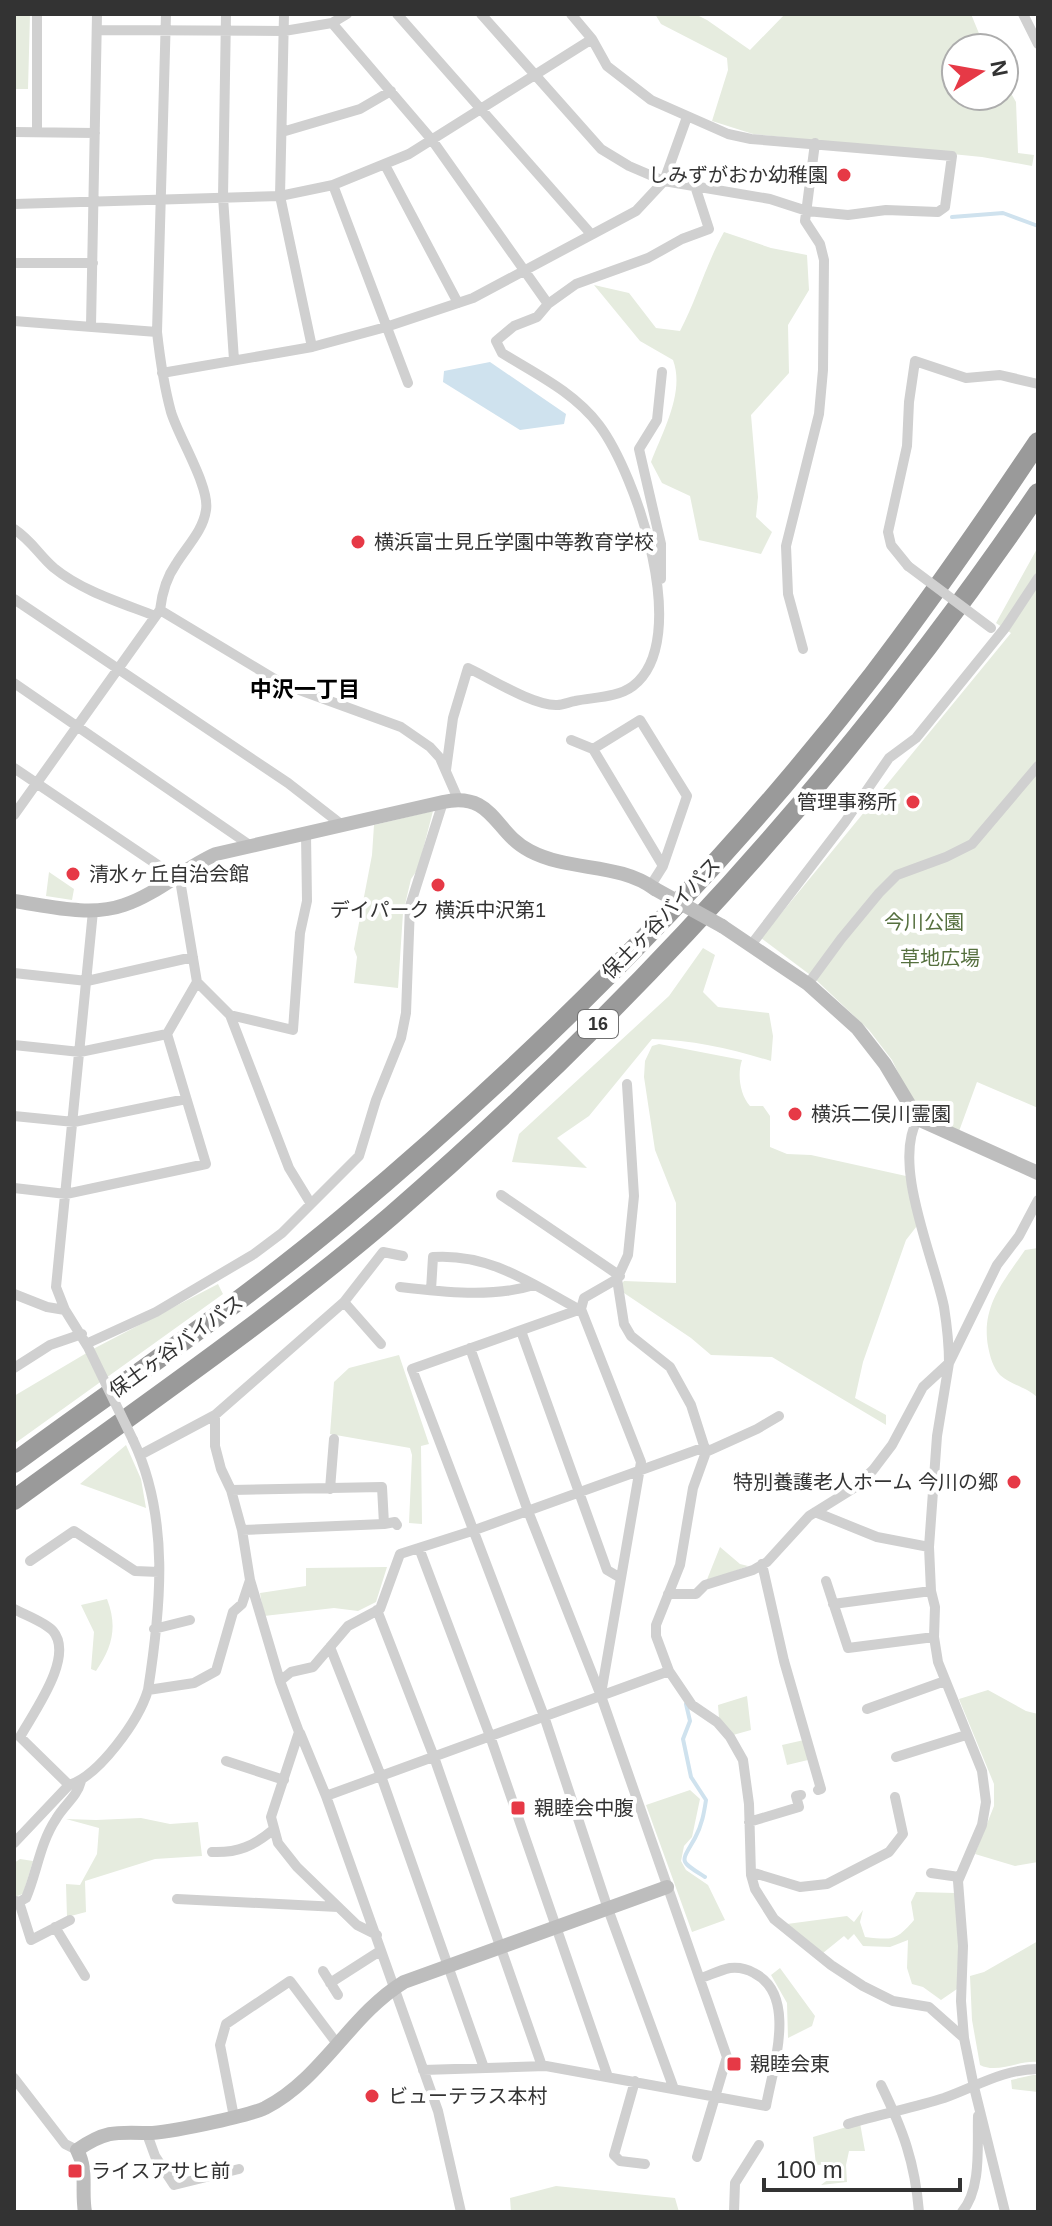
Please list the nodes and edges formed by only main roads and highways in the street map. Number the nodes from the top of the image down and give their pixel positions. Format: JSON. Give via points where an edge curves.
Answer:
{"nodes":[{"id":1,"x":1038,"y":442,"type":"edge"},
{"id":2,"x":1038,"y":493,"type":"edge"},
{"id":3,"x":63,"y":1427,"type":"junction"},
{"id":4,"x":14,"y":1454,"type":"edge"},
{"id":5,"x":14,"y":1463,"type":"edge"},
{"id":6,"x":65,"y":1463,"type":"junction"},
{"id":7,"x":14,"y":1500,"type":"edge"},
{"id":8,"x":14,"y":1510,"type":"edge"}],
"edges":[{"from":1,"to":3,"type":"highway","name":"保土ヶ谷バイパス","number":"16","via":[[871,677],[651,931],[516,1064],[340,1220]]},
{"from":2,"to":6,"type":"highway","name":"保土ヶ谷バイパス","number":"16","via":[[895,691],[788,820],[573,1049],[388,1218]]},
{"from":3,"to":4,"type":"highway"},
{"from":3,"to":5,"type":"highway","name":"保土ヶ谷バイパス","number":"16"},
{"from":6,"to":7,"type":"highway","name":"保土ヶ谷バイパス","number":"16"},
{"from":6,"to":8,"type":"highway"}]}
